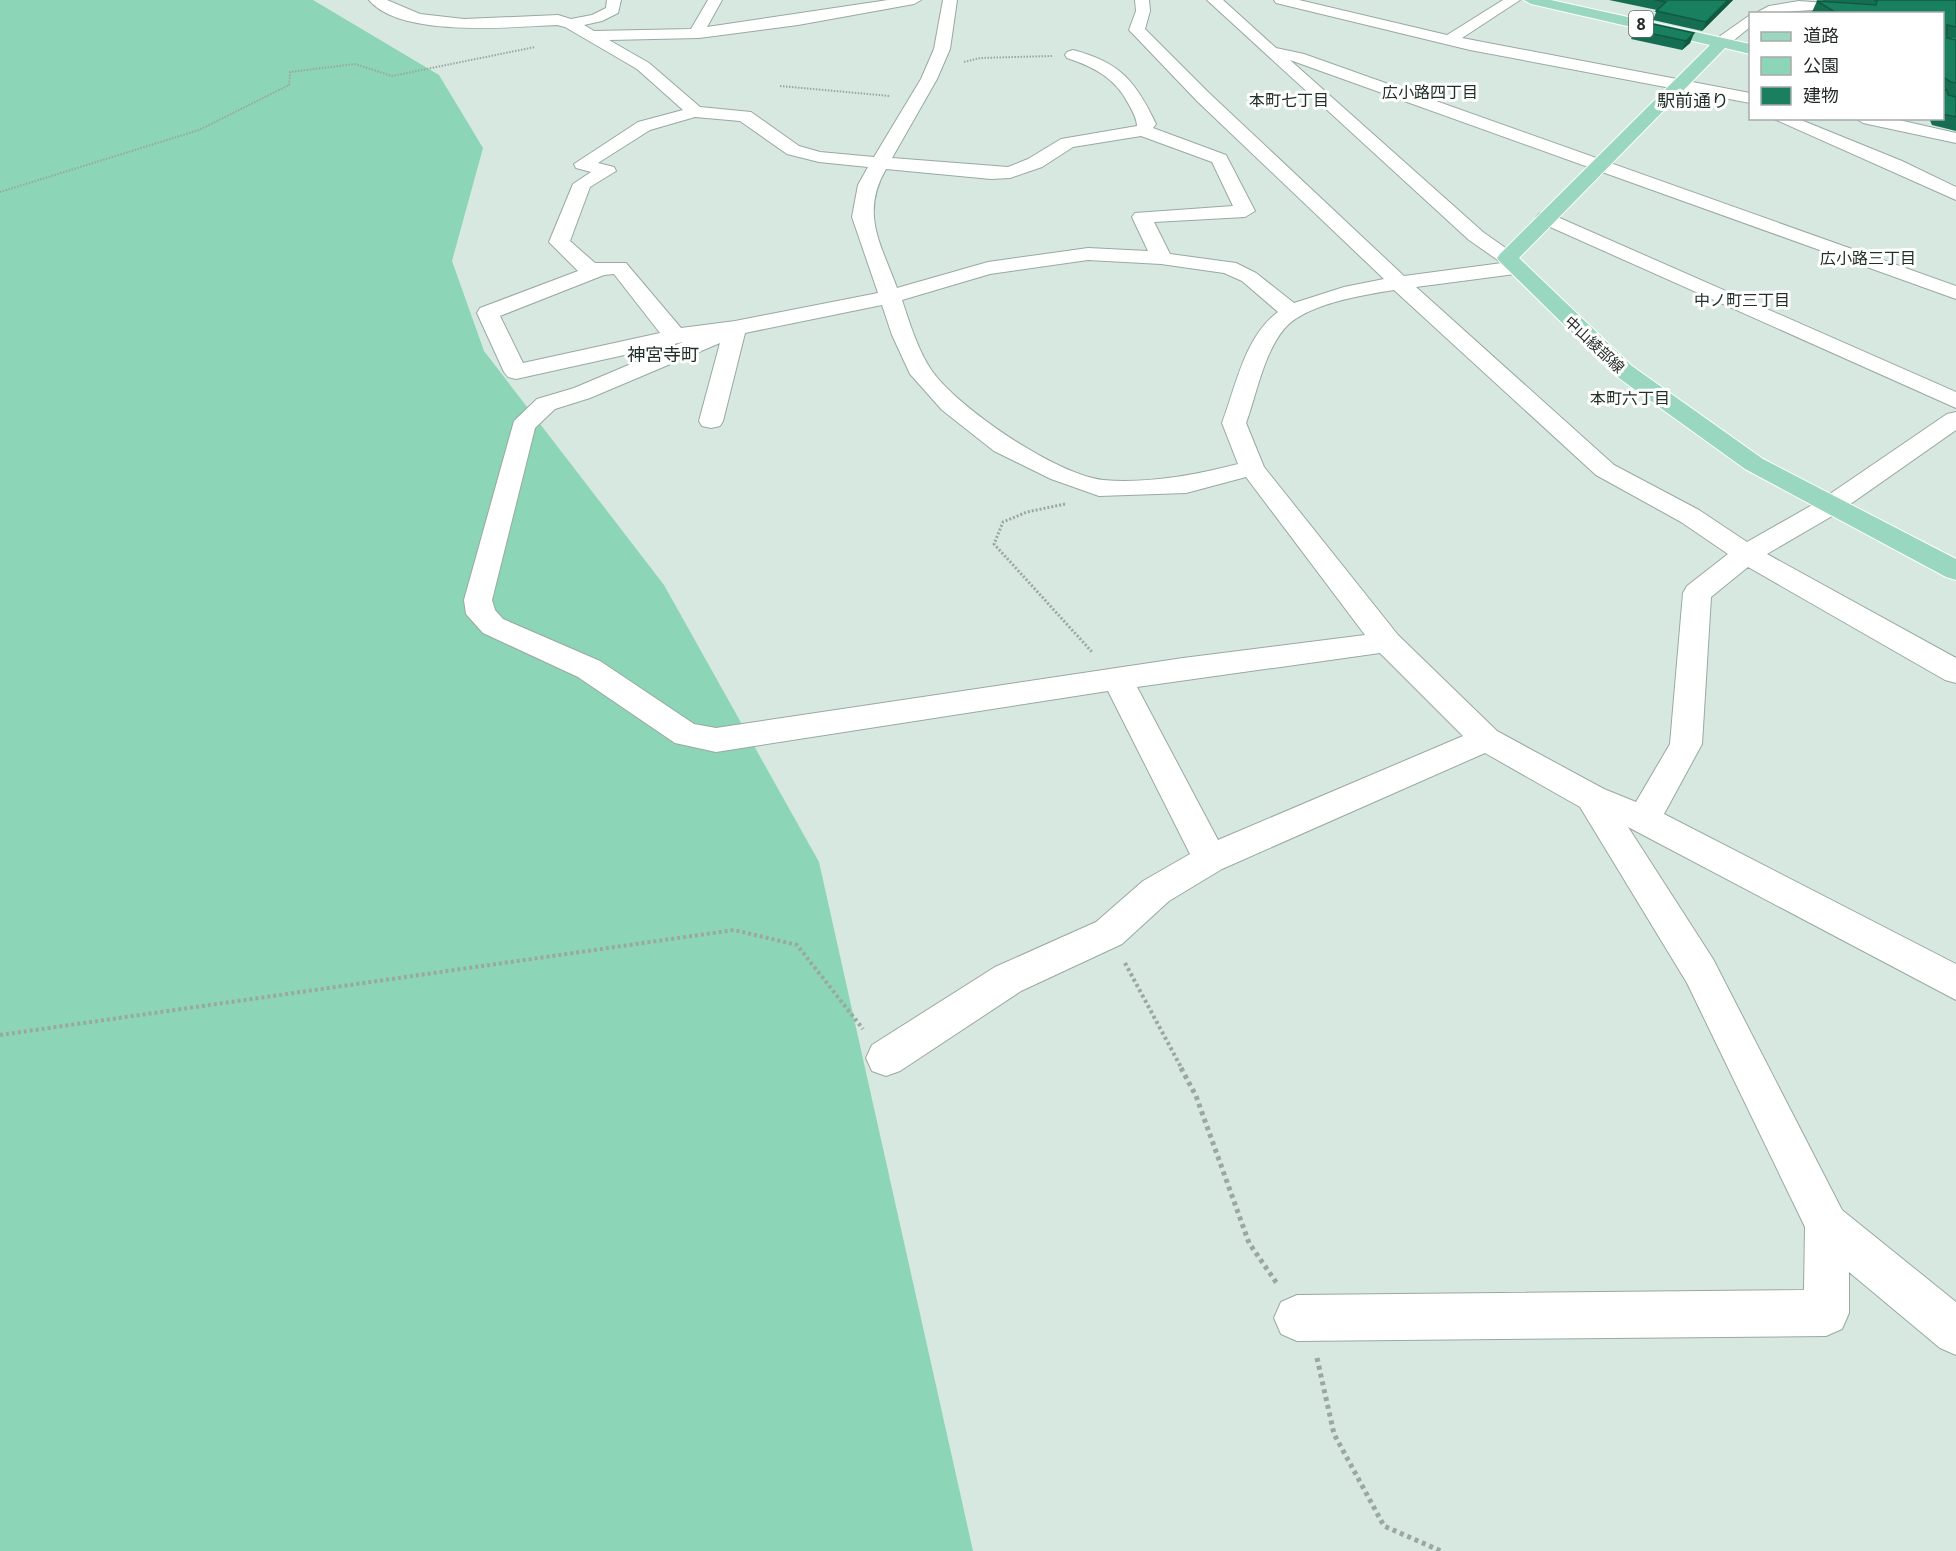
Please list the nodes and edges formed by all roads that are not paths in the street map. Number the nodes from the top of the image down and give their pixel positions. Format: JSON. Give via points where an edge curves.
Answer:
{"nodes":[{"id":1,"x":376,"y":0,"type":"edge"},
{"id":2,"x":614,"y":0,"type":"edge"},
{"id":3,"x":715,"y":0,"type":"edge"},
{"id":4,"x":914,"y":0,"type":"edge"},
{"id":5,"x":950,"y":0,"type":"edge"},
{"id":6,"x":1214,"y":0,"type":"edge"},
{"id":7,"x":1281,"y":0,"type":"edge"},
{"id":8,"x":1513,"y":0,"type":"edge"},
{"id":9,"x":1531,"y":0,"type":"edge"},
{"id":10,"x":1142,"y":6,"type":"edge"},
{"id":11,"x":1774,"y":7,"type":"edge"},
{"id":12,"x":779,"y":9,"type":"dead end"},
{"id":13,"x":540,"y":12,"type":"dead end"},
{"id":14,"x":1855,"y":12,"type":"edge"},
{"id":15,"x":798,"y":20,"type":"junction"},
{"id":16,"x":1749,"y":21,"type":"edge"},
{"id":17,"x":564,"y":22,"type":"junction"},
{"id":18,"x":699,"y":33,"type":"junction"},
{"id":19,"x":591,"y":36,"type":"junction"},
{"id":20,"x":1449,"y":40,"type":"junction"},
{"id":21,"x":1722,"y":42,"type":"junction"},
{"id":22,"x":1749,"y":42,"type":"edge"},
{"id":23,"x":1749,"y":49,"type":"edge"},
{"id":24,"x":1269,"y":51,"type":"junction"},
{"id":25,"x":1073,"y":55,"type":"road end"},
{"id":26,"x":1678,"y":84,"type":"junction"},
{"id":27,"x":1714,"y":91,"type":"junction"},
{"id":28,"x":1749,"y":98,"type":"edge"},
{"id":29,"x":1749,"y":107,"type":"edge"},
{"id":30,"x":695,"y":112,"type":"junction"},
{"id":31,"x":1785,"y":120,"type":"edge"},
{"id":32,"x":1872,"y":120,"type":"edge"},
{"id":33,"x":1143,"y":130,"type":"junction"},
{"id":34,"x":1956,"y":138,"type":"edge"},
{"id":35,"x":878,"y":163,"type":"junction"},
{"id":36,"x":1597,"y":165,"type":"junction"},
{"id":37,"x":1956,"y":194,"type":"edge"},
{"id":38,"x":1546,"y":218,"type":"junction"},
{"id":39,"x":1162,"y":258,"type":"junction"},
{"id":40,"x":1511,"y":263,"type":"junction"},
{"id":41,"x":596,"y":271,"type":"junction"},
{"id":42,"x":1398,"y":282,"type":"junction"},
{"id":43,"x":1956,"y":293,"type":"edge"},
{"id":44,"x":890,"y":297,"type":"junction"},
{"id":45,"x":1292,"y":312,"type":"junction"},
{"id":46,"x":735,"y":328,"type":"junction"},
{"id":47,"x":675,"y":336,"type":"junction"},
{"id":48,"x":1956,"y":400,"type":"edge"},
{"id":49,"x":1956,"y":418,"type":"edge"},
{"id":50,"x":711,"y":421,"type":"dead end"},
{"id":51,"x":1252,"y":468,"type":"junction"},
{"id":52,"x":1830,"y":506,"type":"junction"},
{"id":53,"x":1746,"y":554,"type":"junction"},
{"id":54,"x":1956,"y":571,"type":"edge"},
{"id":55,"x":1387,"y":642,"type":"junction"},
{"id":56,"x":1956,"y":672,"type":"edge"},
{"id":57,"x":1118,"y":680,"type":"junction"},
{"id":58,"x":1486,"y":740,"type":"junction"},
{"id":59,"x":1592,"y":798,"type":"junction"},
{"id":60,"x":1644,"y":819,"type":"junction"},
{"id":61,"x":1210,"y":859,"type":"junction"},
{"id":62,"x":1956,"y":983,"type":"edge"},
{"id":63,"x":886,"y":1058,"type":"road end"},
{"id":64,"x":1827,"y":1226,"type":"junction"},
{"id":65,"x":1297,"y":1318,"type":"road end"},
{"id":66,"x":1956,"y":1332,"type":"edge"}],
"edges":[{"from":1,"to":17,"type":"street","via":[[412,18]]},
{"from":2,"to":17,"type":"street","via":[[613,10],[597,18]]},
{"from":3,"to":18,"type":"street","via":[[699,26]]},
{"from":4,"to":15,"type":"street"},
{"from":5,"to":35,"type":"street","via":[[936,63]]},
{"from":6,"to":24,"type":"street"},
{"from":7,"to":20,"type":"street"},
{"from":8,"to":20,"type":"street"},
{"from":9,"to":21,"type":"main road","number":"8"},
{"from":10,"to":42,"type":"street","via":[[1137,30]]},
{"from":11,"to":14,"type":"street","via":[[1818,4]]},
{"from":12,"to":15,"type":"street"},
{"from":13,"to":17,"type":"street"},
{"from":15,"to":18,"type":"street"},
{"from":16,"to":21,"type":"street"},
{"from":17,"to":19,"type":"street"},
{"from":18,"to":19,"type":"street"},
{"from":19,"to":30,"type":"street","via":[[643,66]]},
{"from":20,"to":26,"type":"street"},
{"from":21,"to":22,"type":"street"},
{"from":21,"to":23,"type":"main road","number":"8"},
{"from":21,"to":26,"type":"main road"},
{"from":24,"to":36,"type":"street","via":[[1298,57]]},
{"from":24,"to":40,"type":"street"},
{"from":25,"to":33,"type":"street","via":[[1114,72],[1130,87],[1147,124]]},
{"from":26,"to":27,"type":"street"},
{"from":26,"to":36,"type":"main road"},
{"from":27,"to":28,"type":"street"},
{"from":27,"to":29,"type":"street"},
{"from":30,"to":35,"type":"street","via":[[745,116],[794,150],[819,157]]},
{"from":30,"to":41,"type":"street","via":[[644,126],[583,164],[607,171],[582,184],[559,242],[586,267]]},
{"from":31,"to":37,"type":"street"},
{"from":32,"to":34,"type":"street"},
{"from":33,"to":35,"type":"street","via":[[1067,143],[1035,163],[1010,172]]},
{"from":33,"to":39,"type":"street","via":[[1220,159],[1245,211],[1142,217]]},
{"from":35,"to":44,"type":"street","via":[[867,185],[862,217]]},
{"from":36,"to":38,"type":"main road"},
{"from":36,"to":43,"type":"street"},
{"from":38,"to":40,"type":"main road"},
{"from":38,"to":48,"type":"street"},
{"from":39,"to":44,"type":"street","via":[[1088,254],[1048,257],[988,268]]},
{"from":39,"to":45,"type":"street","via":[[1229,267],[1249,277]]},
{"from":40,"to":42,"type":"street"},
{"from":40,"to":52,"type":"main road","name":"中山綾部線","via":[[1624,371],[1754,464]]},
{"from":41,"to":47,"type":"street","via":[[619,267]]},
{"from":41,"to":47,"type":"street","via":[[488,313],[516,372]]},
{"from":42,"to":45,"type":"street","via":[[1313,301]]},
{"from":42,"to":53,"type":"street","via":[[1605,470],[1690,516]]},
{"from":44,"to":46,"type":"street"},
{"from":44,"to":51,"type":"street","via":[[922,374],[951,405],[1003,446],[1060,474],[1099,488],[1186,485]]},
{"from":45,"to":51,"type":"street","via":[[1278,321],[1260,351],[1234,423]]},
{"from":46,"to":47,"type":"street"},
{"from":46,"to":50,"type":"street"},
{"from":46,"to":57,"type":"street","via":[[582,393],[546,404],[523,426],[478,600],[481,614],[493,626],[589,669],[686,735],[716,740]]},
{"from":49,"to":52,"type":"street"},
{"from":51,"to":55,"type":"street"},
{"from":52,"to":53,"type":"street"},
{"from":52,"to":54,"type":"main road","name":"中山綾部線"},
{"from":53,"to":56,"type":"street"},
{"from":53,"to":60,"type":"street","via":[[1696,593],[1686,744]]},
{"from":55,"to":57,"type":"street"},
{"from":55,"to":58,"type":"street"},
{"from":57,"to":61,"type":"street"},
{"from":58,"to":59,"type":"street"},
{"from":58,"to":61,"type":"street"},
{"from":59,"to":60,"type":"street"},
{"from":59,"to":64,"type":"street","via":[[1700,971]]},
{"from":60,"to":62,"type":"street"},
{"from":61,"to":63,"type":"street","via":[[1156,891],[1109,933],[1008,980]]},
{"from":64,"to":65,"type":"street","via":[[1826,1313]]},
{"from":64,"to":66,"type":"street"}]}
